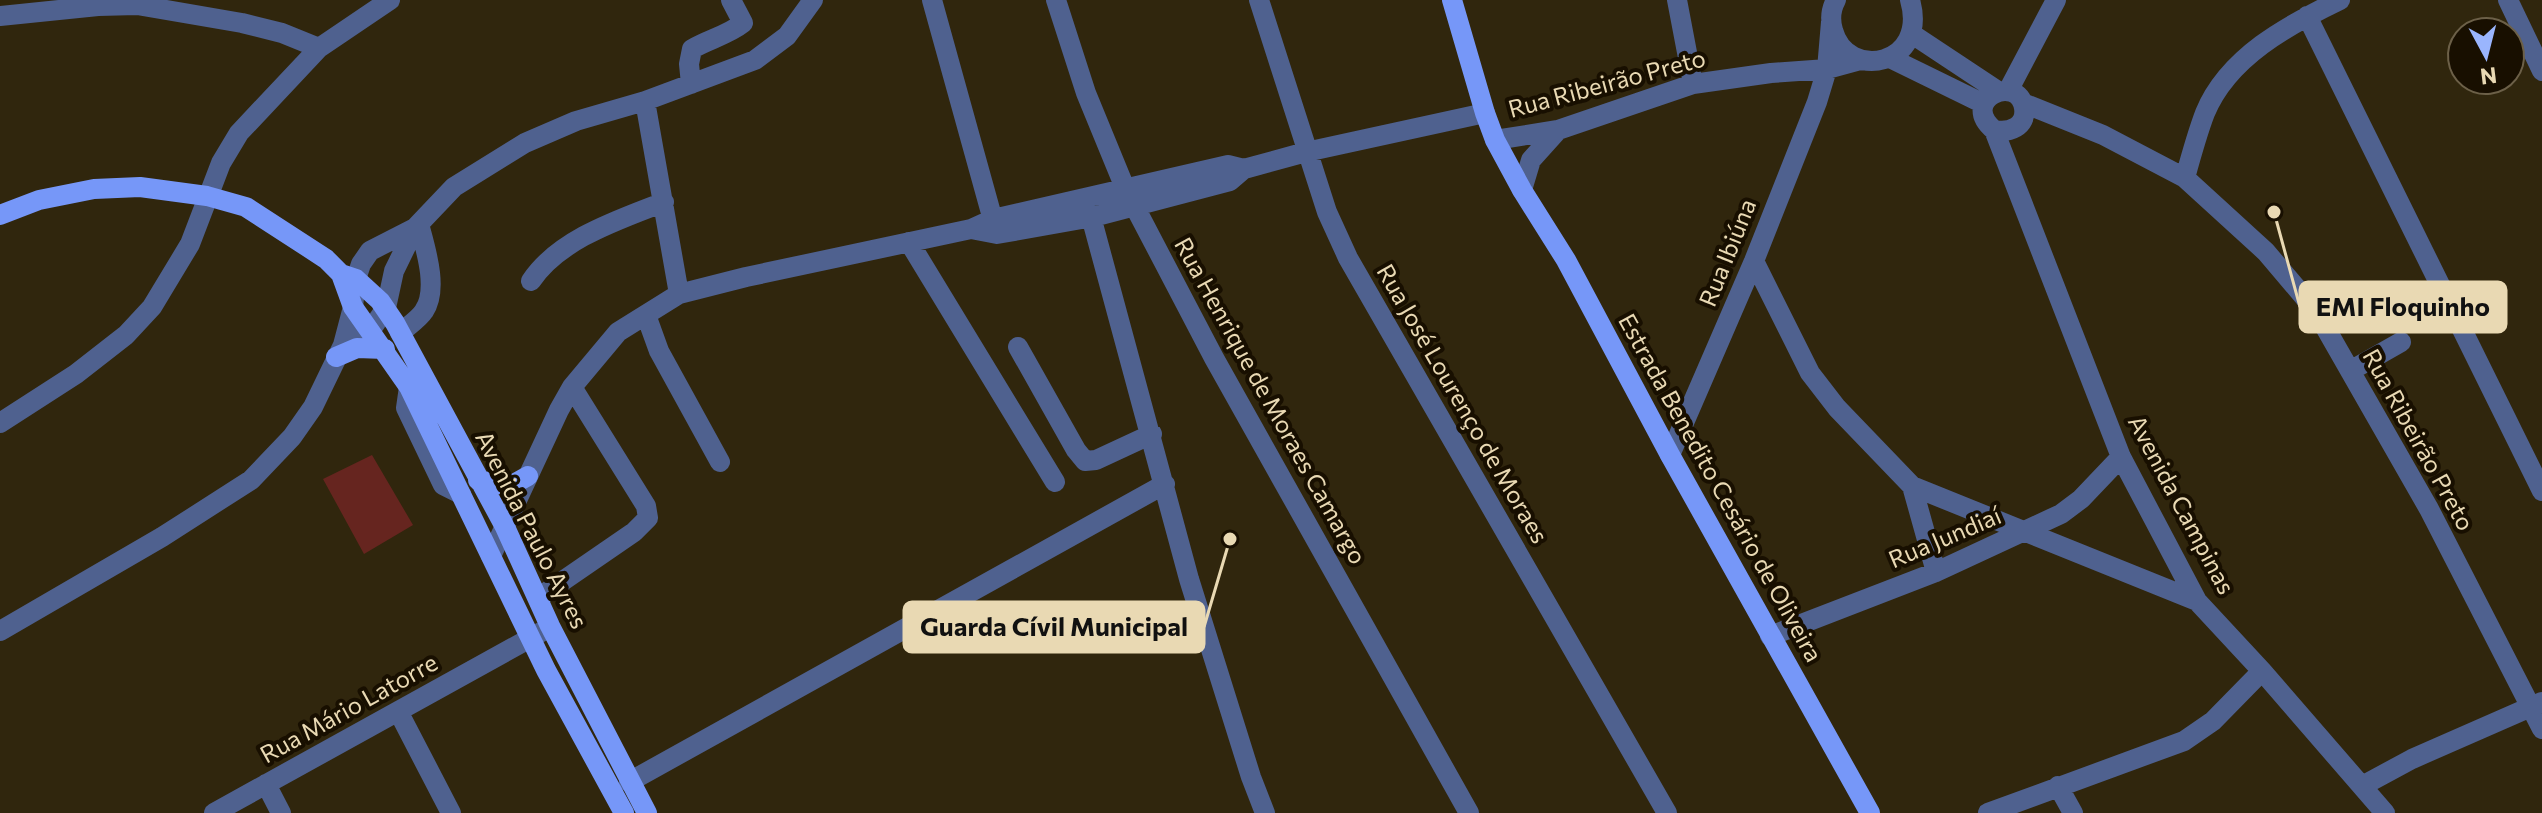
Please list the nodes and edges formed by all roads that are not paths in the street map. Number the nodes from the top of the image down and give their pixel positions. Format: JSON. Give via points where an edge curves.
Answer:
{"nodes":[{"id":1,"x":390,"y":0,"type":"edge"},
{"id":2,"x":731,"y":0,"type":"edge"},
{"id":3,"x":813,"y":0,"type":"edge"},
{"id":4,"x":932,"y":0,"type":"edge"},
{"id":5,"x":1056,"y":0,"type":"edge"},
{"id":6,"x":1259,"y":0,"type":"edge"},
{"id":7,"x":1452,"y":0,"type":"edge"},
{"id":8,"x":1677,"y":0,"type":"edge"},
{"id":9,"x":1836,"y":0,"type":"edge"},
{"id":10,"x":1910,"y":0,"type":"edge"},
{"id":11,"x":2056,"y":0,"type":"edge"},
{"id":12,"x":2340,"y":0,"type":"edge"},
{"id":13,"x":2508,"y":0,"type":"edge"},
{"id":14,"x":0,"y":16,"type":"edge"},
{"id":15,"x":2307,"y":16,"type":"junction"},
{"id":16,"x":1831,"y":22,"type":"junction"},
{"id":17,"x":1912,"y":34,"type":"junction"},
{"id":18,"x":319,"y":48,"type":"junction"},
{"id":19,"x":1890,"y":58,"type":"junction"},
{"id":20,"x":1860,"y":60,"type":"junction"},
{"id":21,"x":1827,"y":69,"type":"junction"},
{"id":22,"x":2542,"y":71,"type":"edge"},
{"id":23,"x":691,"y":84,"type":"junction"},
{"id":24,"x":1693,"y":84,"type":"junction"},
{"id":25,"x":2003,"y":97,"type":"junction"},
{"id":26,"x":645,"y":101,"type":"junction"},
{"id":27,"x":1485,"y":113,"type":"junction"},
{"id":28,"x":1558,"y":130,"type":"junction"},
{"id":29,"x":1994,"y":130,"type":"junction"},
{"id":30,"x":1495,"y":140,"type":"junction"},
{"id":31,"x":1306,"y":152,"type":"junction"},
{"id":32,"x":2185,"y":178,"type":"junction"},
{"id":33,"x":1522,"y":190,"type":"junction"},
{"id":34,"x":207,"y":196,"type":"junction"},
{"id":35,"x":1130,"y":197,"type":"junction"},
{"id":36,"x":664,"y":202,"type":"junction"},
{"id":37,"x":1090,"y":207,"type":"junction"},
{"id":38,"x":0,"y":215,"type":"edge"},
{"id":39,"x":417,"y":226,"type":"junction"},
{"id":40,"x":995,"y":226,"type":"junction"},
{"id":41,"x":909,"y":242,"type":"junction"},
{"id":42,"x":1754,"y":261,"type":"junction"},
{"id":43,"x":348,"y":277,"type":"junction"},
{"id":44,"x":531,"y":281,"type":"dead end"},
{"id":45,"x":679,"y":294,"type":"junction"},
{"id":46,"x":353,"y":307,"type":"junction"},
{"id":47,"x":386,"y":308,"type":"junction"},
{"id":48,"x":646,"y":315,"type":"junction"},
{"id":49,"x":370,"y":331,"type":"junction"},
{"id":50,"x":400,"y":333,"type":"junction"},
{"id":51,"x":2401,"y":342,"type":"dead end"},
{"id":52,"x":1018,"y":347,"type":"dead end"},
{"id":53,"x":385,"y":349,"type":"junction"},
{"id":54,"x":340,"y":351,"type":"junction"},
{"id":55,"x":2350,"y":371,"type":"junction"},
{"id":56,"x":572,"y":387,"type":"junction"},
{"id":57,"x":0,"y":423,"type":"edge"},
{"id":58,"x":1152,"y":434,"type":"junction"},
{"id":59,"x":1670,"y":455,"type":"junction"},
{"id":60,"x":2121,"y":457,"type":"junction"},
{"id":61,"x":720,"y":462,"type":"dead end"},
{"id":62,"x":528,"y":476,"type":"junction"},
{"id":63,"x":478,"y":480,"type":"junction"},
{"id":64,"x":1055,"y":482,"type":"dead end"},
{"id":65,"x":1165,"y":484,"type":"junction"},
{"id":66,"x":1912,"y":486,"type":"junction"},
{"id":67,"x":2542,"y":491,"type":"edge"},
{"id":68,"x":505,"y":527,"type":"junction"},
{"id":69,"x":2025,"y":532,"type":"junction"},
{"id":70,"x":491,"y":556,"type":"junction"},
{"id":71,"x":1936,"y":572,"type":"junction"},
{"id":72,"x":538,"y":598,"type":"junction"},
{"id":73,"x":2197,"y":601,"type":"junction"},
{"id":74,"x":521,"y":619,"type":"junction"},
{"id":75,"x":550,"y":626,"type":"junction"},
{"id":76,"x":0,"y":631,"type":"edge"},
{"id":77,"x":1770,"y":636,"type":"junction"},
{"id":78,"x":531,"y":639,"type":"junction"},
{"id":79,"x":509,"y":651,"type":"junction"},
{"id":80,"x":2262,"y":671,"type":"junction"},
{"id":81,"x":2537,"y":704,"type":"edge"},
{"id":82,"x":398,"y":711,"type":"junction"},
{"id":83,"x":2542,"y":729,"type":"edge"},
{"id":84,"x":629,"y":782,"type":"junction"},
{"id":85,"x":266,"y":784,"type":"junction"},
{"id":86,"x":2058,"y":786,"type":"junction"},
{"id":87,"x":2362,"y":786,"type":"junction"},
{"id":88,"x":214,"y":813,"type":"edge"},
{"id":89,"x":281,"y":813,"type":"edge"},
{"id":90,"x":451,"y":813,"type":"edge"},
{"id":91,"x":624,"y":813,"type":"edge"},
{"id":92,"x":647,"y":813,"type":"edge"},
{"id":93,"x":1265,"y":813,"type":"edge"},
{"id":94,"x":1469,"y":813,"type":"edge"},
{"id":95,"x":1667,"y":813,"type":"edge"},
{"id":96,"x":1870,"y":813,"type":"edge"},
{"id":97,"x":1988,"y":813,"type":"edge"},
{"id":98,"x":2073,"y":813,"type":"edge"},
{"id":99,"x":2385,"y":813,"type":"edge"}],
"edges":[{"from":1,"to":18,"type":"street"},
{"from":2,"to":23,"type":"street","via":[[743,23],[692,49]]},
{"from":3,"to":23,"type":"street","via":[[787,36],[755,60]]},
{"from":4,"to":40,"type":"street"},
{"from":5,"to":35,"type":"street","name":"Rua Henrique de Moraes Camargo","via":[[1086,93]]},
{"from":6,"to":31,"type":"street","name":"Rua José Lourenço de Moraes"},
{"from":7,"to":27,"type":"main road","name":"Estrada Benedito Cesário de Oliveira"},
{"from":8,"to":24,"type":"street"},
{"from":9,"to":16,"type":"street","name":"Rua Ibiúna"},
{"from":10,"to":17,"type":"street"},
{"from":11,"to":25,"type":"street"},
{"from":12,"to":15,"type":"street"},
{"from":13,"to":22,"type":"street"},
{"from":14,"to":18,"type":"street","via":[[137,5],[242,23]]},
{"from":15,"to":32,"type":"street","via":[[2261,45],[2229,74],[2206,111]]},
{"from":15,"to":67,"type":"street"},
{"from":16,"to":20,"type":"street","via":[[1835,39]]},
{"from":16,"to":21,"type":"street","name":"Rua Ibiúna"},
{"from":17,"to":19,"type":"street"},
{"from":17,"to":25,"type":"street"},
{"from":18,"to":34,"type":"street","via":[[239,133]]},
{"from":19,"to":20,"type":"street"},
{"from":19,"to":25,"type":"street"},
{"from":20,"to":21,"type":"street"},
{"from":21,"to":24,"type":"street","name":"Rua Ribeirão Preto"},
{"from":21,"to":42,"type":"street","name":"Rua Ibiúna"},
{"from":23,"to":26,"type":"street"},
{"from":24,"to":28,"type":"street","name":"Rua Ribeirão Preto"},
{"from":25,"to":29,"type":"street","name":"Avenida Campinas","via":[[1982,114]]},
{"from":25,"to":29,"type":"street","via":[[2024,113],[2013,130]]},
{"from":25,"to":32,"type":"street","name":"Rua Ribeirão Preto","via":[[2103,135]]},
{"from":26,"to":36,"type":"street"},
{"from":26,"to":39,"type":"street","via":[[525,143],[454,187]]},
{"from":27,"to":30,"type":"main road","name":"Estrada Benedito Cesário de Oliveira"},
{"from":27,"to":31,"type":"street"},
{"from":28,"to":30,"type":"street","name":"Rua Ribeirão Preto"},
{"from":28,"to":33,"type":"street","via":[[1531,160]]},
{"from":29,"to":60,"type":"street","name":"Avenida Campinas"},
{"from":30,"to":33,"type":"main road","name":"Estrada Benedito Cesário de Oliveira"},
{"from":31,"to":35,"type":"street","via":[[1244,169],[1228,165]]},
{"from":31,"to":95,"type":"street","name":"Rua José Lourenço de Moraes","via":[[1348,258]]},
{"from":32,"to":55,"type":"street","name":"Rua Ribeirão Preto","via":[[2266,252],[2305,298]]},
{"from":33,"to":59,"type":"main road","name":"Estrada Benedito Cesário de Oliveira","via":[[1566,260]]},
{"from":34,"to":38,"type":"main road","name":"Avenida Paulo Ayres","via":[[140,187],[94,189],[39,200]]},
{"from":34,"to":43,"type":"main road","name":"Avenida Paulo Ayres","via":[[246,207]]},
{"from":34,"to":57,"type":"street","via":[[190,244],[152,307],[76,374]]},
{"from":35,"to":37,"type":"street"},
{"from":35,"to":94,"type":"street","name":"Rua Henrique de Moraes Camargo","via":[[1214,358]]},
{"from":36,"to":44,"type":"street","via":[[562,250],[543,263]]},
{"from":36,"to":45,"type":"street"},
{"from":37,"to":40,"type":"street"},
{"from":37,"to":58,"type":"street"},
{"from":39,"to":43,"type":"street","via":[[370,251]]},
{"from":39,"to":47,"type":"street","via":[[394,271]]},
{"from":39,"to":50,"type":"street","via":[[430,263],[429,292],[425,311]]},
{"from":40,"to":41,"type":"street"},
{"from":41,"to":45,"type":"street"},
{"from":41,"to":64,"type":"street"},
{"from":42,"to":59,"type":"street","name":"Rua Ibiúna"},
{"from":42,"to":66,"type":"street","via":[[1810,373]]},
{"from":43,"to":46,"type":"main road","name":"Avenida Paulo Ayres"},
{"from":43,"to":47,"type":"main road","name":"Avenida Paulo Ayres"},
{"from":45,"to":48,"type":"street"},
{"from":46,"to":49,"type":"main road","name":"Avenida Paulo Ayres"},
{"from":46,"to":54,"type":"street"},
{"from":47,"to":49,"type":"street"},
{"from":47,"to":50,"type":"main road","name":"Avenida Paulo Ayres"},
{"from":48,"to":56,"type":"street","via":[[618,332]]},
{"from":48,"to":61,"type":"street","via":[[659,351]]},
{"from":49,"to":53,"type":"main road","name":"Avenida Paulo Ayres"},
{"from":49,"to":54,"type":"street"},
{"from":50,"to":63,"type":"main road","name":"Avenida Paulo Ayres"},
{"from":51,"to":55,"type":"street"},
{"from":52,"to":58,"type":"street","via":[[1085,461]]},
{"from":53,"to":54,"type":"main road"},
{"from":53,"to":70,"type":"main road","name":"Avenida Paulo Ayres","via":[[409,387]]},
{"from":54,"to":76,"type":"street","via":[[313,407],[251,480]]},
{"from":55,"to":81,"type":"street","name":"Rua Ribeirão Preto"},
{"from":56,"to":62,"type":"street"},
{"from":56,"to":72,"type":"street","via":[[646,506],[648,518]]},
{"from":58,"to":65,"type":"street"},
{"from":59,"to":77,"type":"main road","name":"Estrada Benedito Cesário de Oliveira"},
{"from":60,"to":69,"type":"street","name":"Rua Jundiaí","via":[[2081,499]]},
{"from":60,"to":73,"type":"street","name":"Avenida Campinas"},
{"from":62,"to":63,"type":"main road","via":[[510,486]]},
{"from":62,"to":68,"type":"street"},
{"from":63,"to":68,"type":"main road","name":"Avenida Paulo Ayres"},
{"from":65,"to":84,"type":"street"},
{"from":65,"to":93,"type":"street","via":[[1189,579]]},
{"from":66,"to":69,"type":"street"},
{"from":66,"to":71,"type":"street"},
{"from":68,"to":70,"type":"street"},
{"from":68,"to":72,"type":"main road","name":"Avenida Paulo Ayres"},
{"from":69,"to":71,"type":"street","name":"Rua Jundiaí"},
{"from":69,"to":73,"type":"street"},
{"from":70,"to":74,"type":"main road","name":"Avenida Paulo Ayres"},
{"from":71,"to":77,"type":"street","name":"Rua Jundiaí"},
{"from":72,"to":75,"type":"main road","name":"Avenida Paulo Ayres"},
{"from":73,"to":80,"type":"street","name":"Avenida Campinas"},
{"from":74,"to":78,"type":"main road","name":"Avenida Paulo Ayres"},
{"from":74,"to":79,"type":"street"},
{"from":75,"to":78,"type":"street","name":"Rua Mário Latorre"},
{"from":75,"to":84,"type":"main road","name":"Avenida Paulo Ayres"},
{"from":77,"to":96,"type":"main road","name":"Estrada Benedito Cesário de Oliveira"},
{"from":78,"to":79,"type":"street","name":"Rua Mário Latorre"},
{"from":78,"to":91,"type":"main road","name":"Avenida Paulo Ayres"},
{"from":79,"to":82,"type":"street","name":"Rua Mário Latorre"},
{"from":80,"to":86,"type":"street","via":[[2199,733]]},
{"from":80,"to":87,"type":"street","name":"Avenida Campinas"},
{"from":81,"to":83,"type":"street","name":"Rua Ribeirão Preto"},
{"from":81,"to":87,"type":"street"},
{"from":82,"to":85,"type":"street","name":"Rua Mário Latorre"},
{"from":82,"to":90,"type":"street"},
{"from":84,"to":92,"type":"main road","name":"Avenida Paulo Ayres"},
{"from":85,"to":88,"type":"street","name":"Rua Mário Latorre"},
{"from":85,"to":89,"type":"street"},
{"from":86,"to":97,"type":"street"},
{"from":86,"to":98,"type":"street"},
{"from":87,"to":99,"type":"street","name":"Avenida Campinas"}]}
